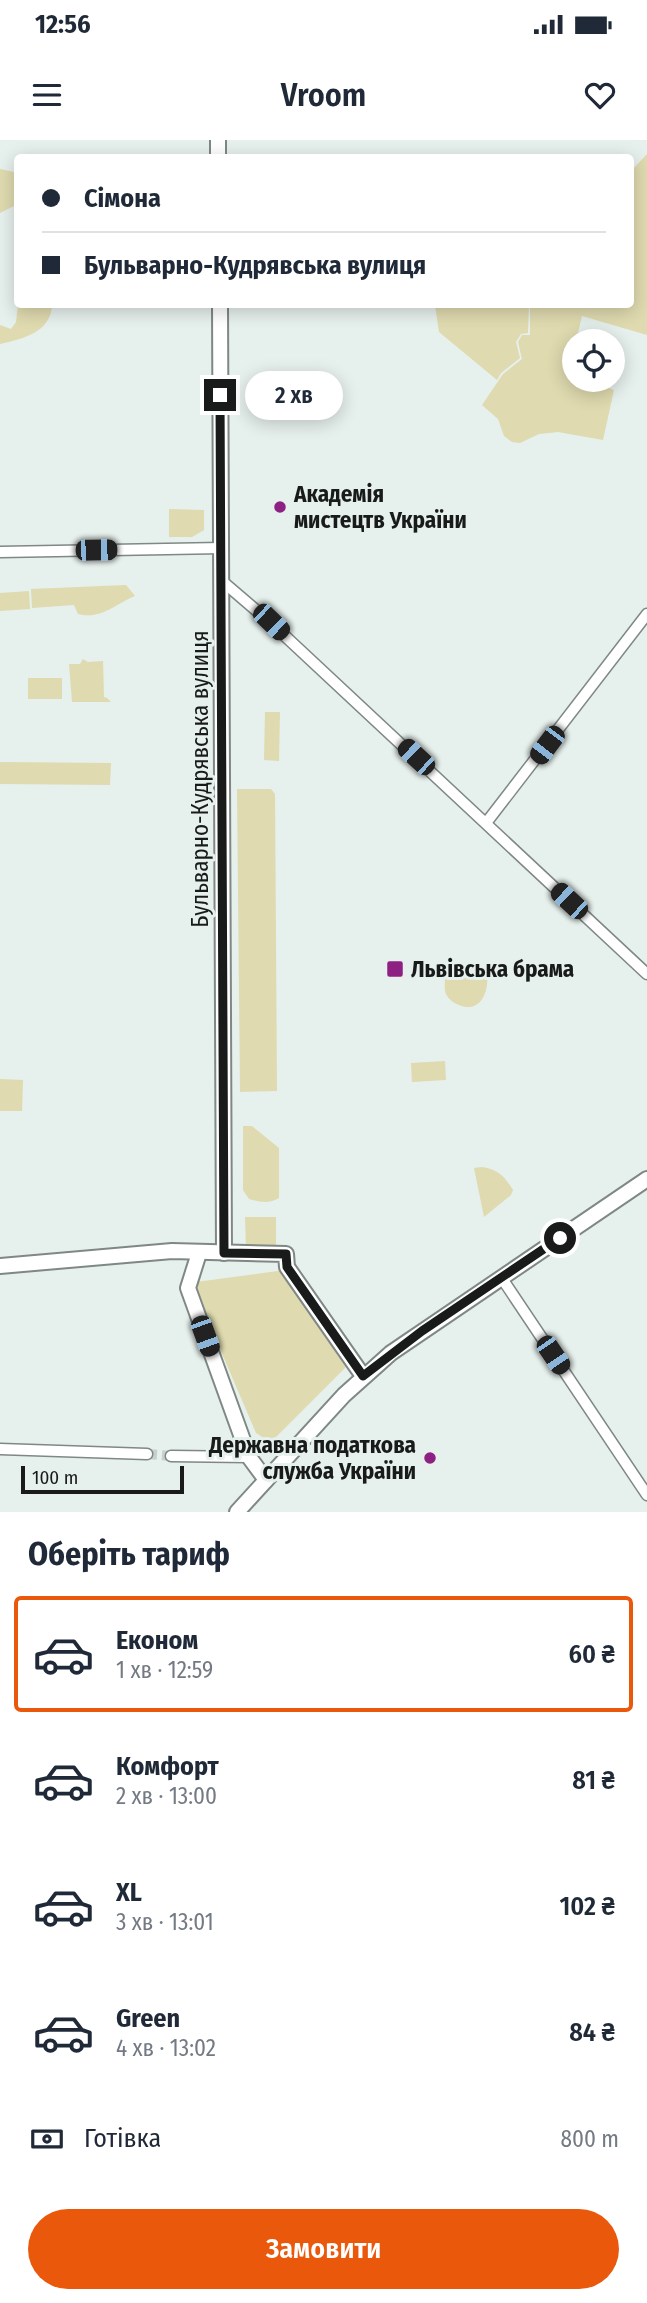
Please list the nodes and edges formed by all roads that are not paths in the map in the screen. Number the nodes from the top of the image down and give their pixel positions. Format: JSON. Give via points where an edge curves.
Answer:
{"nodes":[{"id":1,"x":220,"y":308,"type":"edge"},
{"id":2,"x":222,"y":548,"type":"junction"},
{"id":3,"x":0,"y":552,"type":"edge"},
{"id":4,"x":222,"y":581,"type":"junction"},
{"id":5,"x":647,"y":614,"type":"edge"},
{"id":6,"x":486,"y":823,"type":"junction"},
{"id":7,"x":647,"y":974,"type":"edge"},
{"id":8,"x":647,"y":1179,"type":"edge"},
{"id":9,"x":199,"y":1253,"type":"junction"},
{"id":10,"x":224,"y":1253,"type":"junction"},
{"id":11,"x":0,"y":1266,"type":"edge"},
{"id":12,"x":501,"y":1277,"type":"junction"},
{"id":13,"x":363,"y":1376,"type":"junction"},
{"id":14,"x":0,"y":1449,"type":"edge"},
{"id":15,"x":147,"y":1454,"type":"tunnel mouth"},
{"id":16,"x":171,"y":1456,"type":"tunnel mouth"},
{"id":17,"x":249,"y":1457,"type":"junction"},
{"id":18,"x":266,"y":1480,"type":"junction"},
{"id":19,"x":647,"y":1495,"type":"edge"},
{"id":20,"x":237,"y":1512,"type":"edge"}],
"edges":[{"from":1,"to":2,"type":"main road","name":"Бульварно-Кудрявська вулиця"},
{"from":2,"to":3,"type":"street"},
{"from":2,"to":4,"type":"main road","name":"Бульварно-Кудрявська вулиця"},
{"from":4,"to":6,"type":"street"},
{"from":4,"to":10,"type":"main road","name":"Бульварно-Кудрявська вулиця"},
{"from":5,"to":6,"type":"street"},
{"from":6,"to":7,"type":"street"},
{"from":8,"to":12,"type":"main road"},
{"from":9,"to":10,"type":"main road"},
{"from":9,"to":11,"type":"main road"},
{"from":9,"to":17,"type":"main road","via":[[188,1288]]},
{"from":10,"to":13,"type":"main road","via":[[286,1254],[287,1267]]},
{"from":12,"to":13,"type":"main road"},
{"from":12,"to":19,"type":"street"},
{"from":13,"to":18,"type":"main road"},
{"from":14,"to":15,"type":"street"},
{"from":16,"to":17,"type":"street"},
{"from":17,"to":18,"type":"main road"},
{"from":18,"to":20,"type":"main road"}]}
